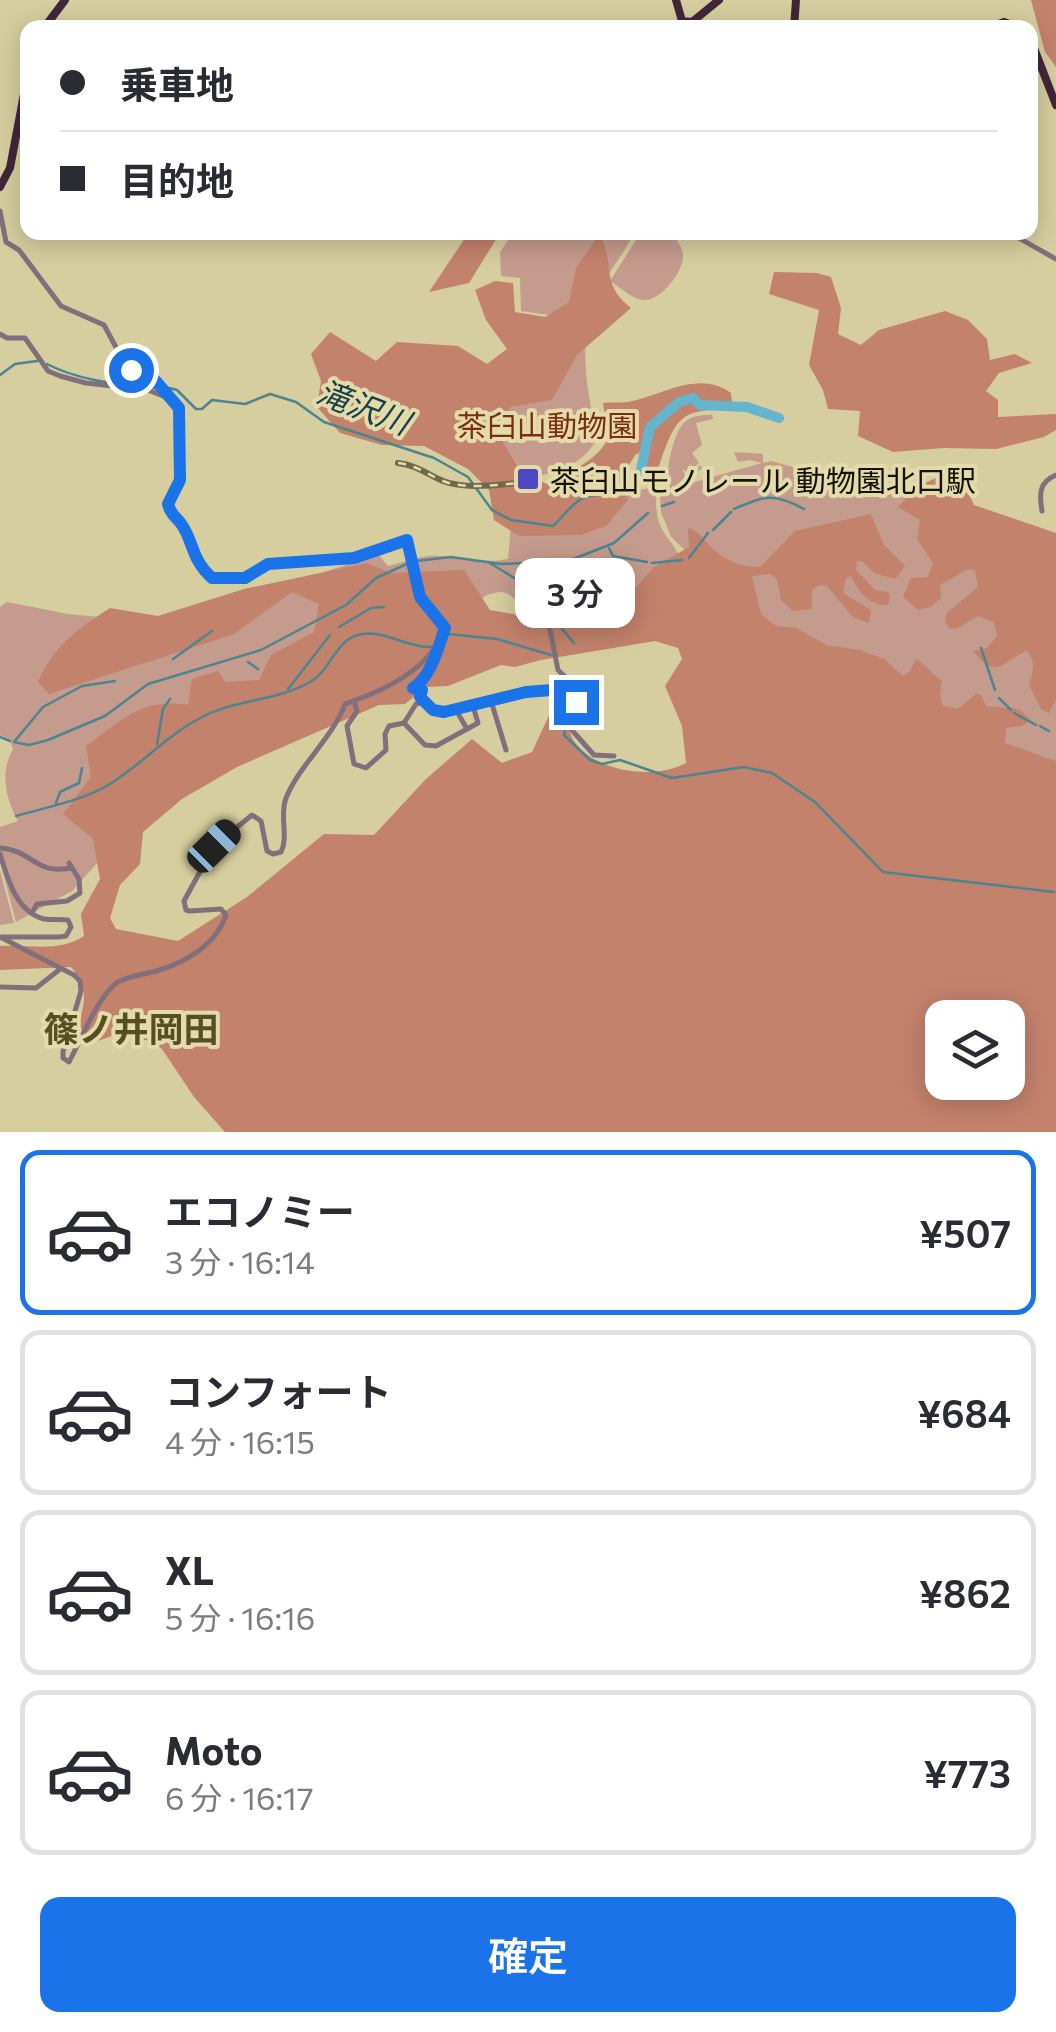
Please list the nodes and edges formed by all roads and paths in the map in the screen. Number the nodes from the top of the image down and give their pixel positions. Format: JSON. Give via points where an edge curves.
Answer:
{"nodes":[{"id":1,"x":719,"y":0,"type":"edge"},
{"id":2,"x":696,"y":20,"type":"edge"},
{"id":3,"x":1038,"y":59,"type":"edge"},
{"id":4,"x":1056,"y":106,"type":"edge"},
{"id":5,"x":20,"y":115,"type":"edge"},
{"id":6,"x":0,"y":186,"type":"edge"},
{"id":7,"x":0,"y":211,"type":"edge"},
{"id":8,"x":1022,"y":240,"type":"edge"},
{"id":9,"x":1056,"y":259,"type":"edge"},
{"id":10,"x":0,"y":334,"type":"edge"},
{"id":11,"x":174,"y":400,"type":"junction"},
{"id":12,"x":1056,"y":475,"type":"edge"},
{"id":13,"x":1042,"y":511,"type":"dead end"},
{"id":14,"x":550,"y":625,"type":"dead end"},
{"id":15,"x":436,"y":651,"type":"junction"},
{"id":16,"x":577,"y":688,"type":"junction"},
{"id":17,"x":491,"y":700,"type":"junction"},
{"id":18,"x":354,"y":701,"type":"junction"},
{"id":19,"x":425,"y":702,"type":"junction"},
{"id":20,"x":472,"y":706,"type":"junction"},
{"id":21,"x":456,"y":710,"type":"junction"},
{"id":22,"x":404,"y":723,"type":"junction"},
{"id":23,"x":466,"y":729,"type":"junction"},
{"id":24,"x":506,"y":750,"type":"dead end"},
{"id":25,"x":614,"y":756,"type":"dead end"},
{"id":26,"x":0,"y":851,"type":"edge"},
{"id":27,"x":33,"y":912,"type":"junction"},
{"id":28,"x":0,"y":937,"type":"edge"},
{"id":29,"x":59,"y":970,"type":"junction"},
{"id":30,"x":0,"y":987,"type":"edge"}],
"edges":[{"from":1,"to":2,"type":"main road"},
{"from":3,"to":4,"type":"main road"},
{"from":5,"to":6,"type":"main road"},
{"from":7,"to":11,"type":"street","via":[[6,242],[47,290],[62,306],[104,325],[125,364],[153,378]]},
{"from":8,"to":9,"type":"street"},
{"from":10,"to":11,"type":"street","via":[[24,338],[48,371],[60,376]]},
{"from":11,"to":15,"type":"street","via":[[180,480],[170,515],[182,524],[206,572],[220,580],[245,578],[268,564],[354,558],[407,540],[420,597],[445,628]]},
{"from":12,"to":13,"type":"street","via":[[1042,486]]},
{"from":14,"to":16,"type":"street","via":[[558,670]]},
{"from":15,"to":18,"type":"street","via":[[399,681]]},
{"from":15,"to":19,"type":"street","via":[[413,688],[422,690]]},
{"from":16,"to":17,"type":"street"},
{"from":16,"to":25,"type":"street","via":[[573,734],[594,754]]},
{"from":17,"to":20,"type":"street"},
{"from":17,"to":24,"type":"street"},
{"from":18,"to":22,"type":"street","via":[[357,711],[347,726],[359,767],[386,750],[389,726]]},
{"from":18,"to":29,"type":"street","via":[[345,704],[287,796],[284,849],[267,851],[257,816],[230,830],[184,901],[186,910],[217,908],[226,919],[203,949],[116,983],[70,1062],[63,1052],[80,981]]},
{"from":19,"to":21,"type":"street","via":[[437,712]]},
{"from":19,"to":22,"type":"street"},
{"from":20,"to":21,"type":"street"},
{"from":20,"to":23,"type":"street","via":[[478,723]]},
{"from":21,"to":23,"type":"street"},
{"from":22,"to":23,"type":"street","via":[[432,747]]},
{"from":26,"to":27,"type":"street","via":[[13,892]]},
{"from":26,"to":27,"type":"street","via":[[20,851],[46,870],[70,865],[78,879],[80,892],[68,902],[37,904]]},
{"from":27,"to":28,"type":"street","via":[[68,920],[69,933]]},
{"from":28,"to":29,"type":"street"},
{"from":29,"to":30,"type":"street","via":[[36,988]]}]}
